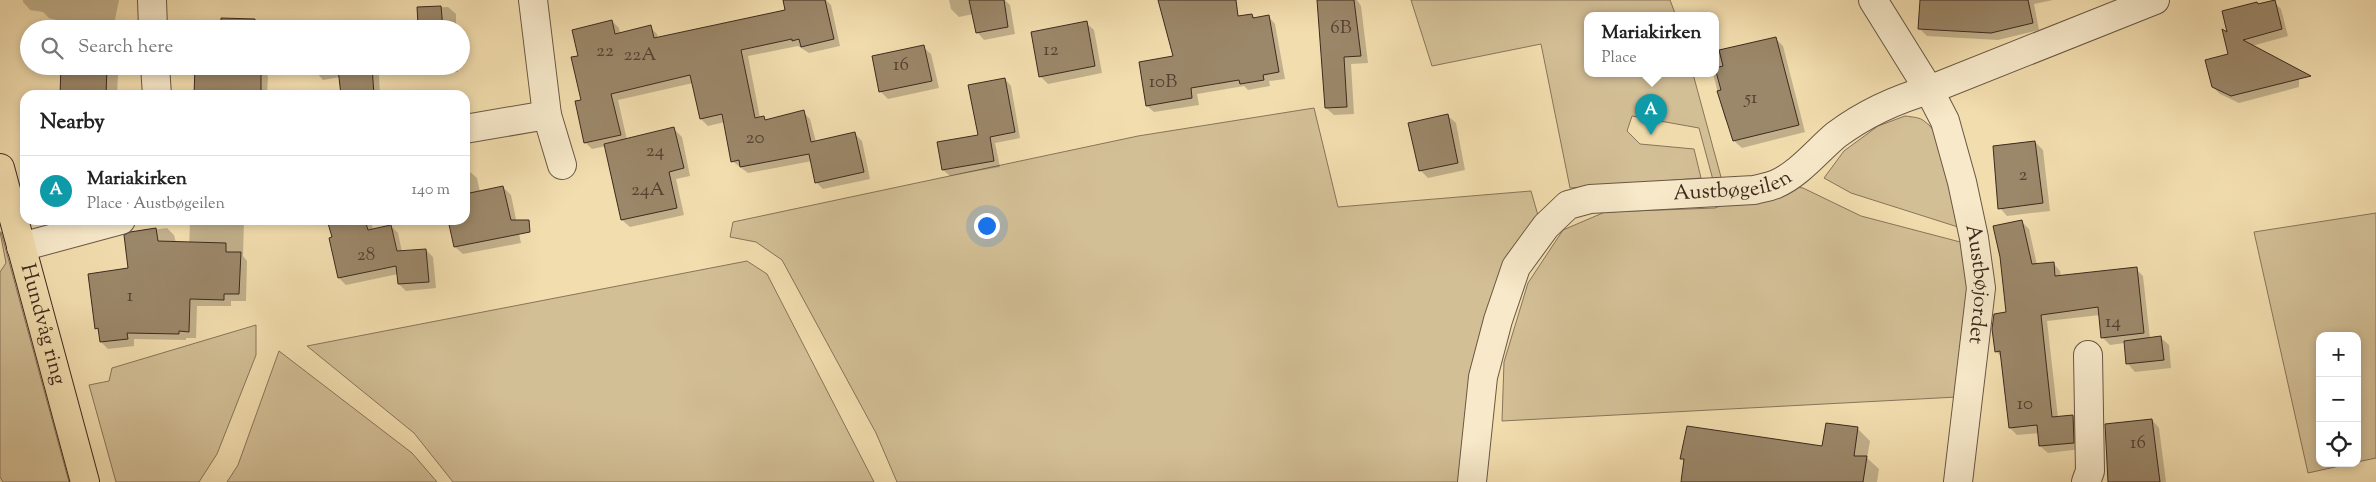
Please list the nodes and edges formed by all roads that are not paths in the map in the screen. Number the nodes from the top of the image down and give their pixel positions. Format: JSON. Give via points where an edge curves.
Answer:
{"nodes":[{"id":1,"x":152,"y":0,"type":"edge"},
{"id":2,"x":532,"y":0,"type":"edge"},
{"id":3,"x":1873,"y":0,"type":"edge"},
{"id":4,"x":2154,"y":0,"type":"edge"},
{"id":5,"x":153,"y":20,"type":"edge"},
{"id":6,"x":156,"y":75,"type":"edge"},
{"id":7,"x":157,"y":90,"type":"edge"},
{"id":8,"x":1929,"y":90,"type":"junction"},
{"id":9,"x":547,"y":116,"type":"junction"},
{"id":10,"x":470,"y":129,"type":"edge"},
{"id":11,"x":562,"y":165,"type":"dead end"},
{"id":12,"x":0,"y":168,"type":"edge"},
{"id":13,"x":102,"y":225,"type":"edge"},
{"id":14,"x":21,"y":247,"type":"junction"},
{"id":15,"x":2088,"y":355,"type":"dead end"},
{"id":16,"x":85,"y":482,"type":"edge"},
{"id":17,"x":1472,"y":482,"type":"edge"},
{"id":18,"x":1958,"y":482,"type":"edge"},
{"id":19,"x":2086,"y":482,"type":"edge"}],
"edges":[{"from":1,"to":5,"type":"street"},
{"from":2,"to":9,"type":"street"},
{"from":3,"to":8,"type":"street","name":"Austbøjordet"},
{"from":4,"to":8,"type":"street","name":"Austbøgeilen"},
{"from":6,"to":7,"type":"street"},
{"from":8,"to":17,"type":"street","name":"Austbøgeilen","via":[[1874,112],[1845,130],[1776,184],[1754,190],[1590,200],[1568,205],[1546,226],[1516,267],[1483,377]]},
{"from":8,"to":18,"type":"street","name":"Austbøjordet","via":[[1945,121],[1962,182],[1981,288]]},
{"from":9,"to":10,"type":"street"},
{"from":9,"to":11,"type":"street"},
{"from":12,"to":14,"type":"main road","name":"Hundvåg ring"},
{"from":13,"to":14,"type":"street"},
{"from":14,"to":16,"type":"main road","name":"Hundvåg ring"},
{"from":15,"to":19,"type":"street","via":[[2090,471]]}]}
